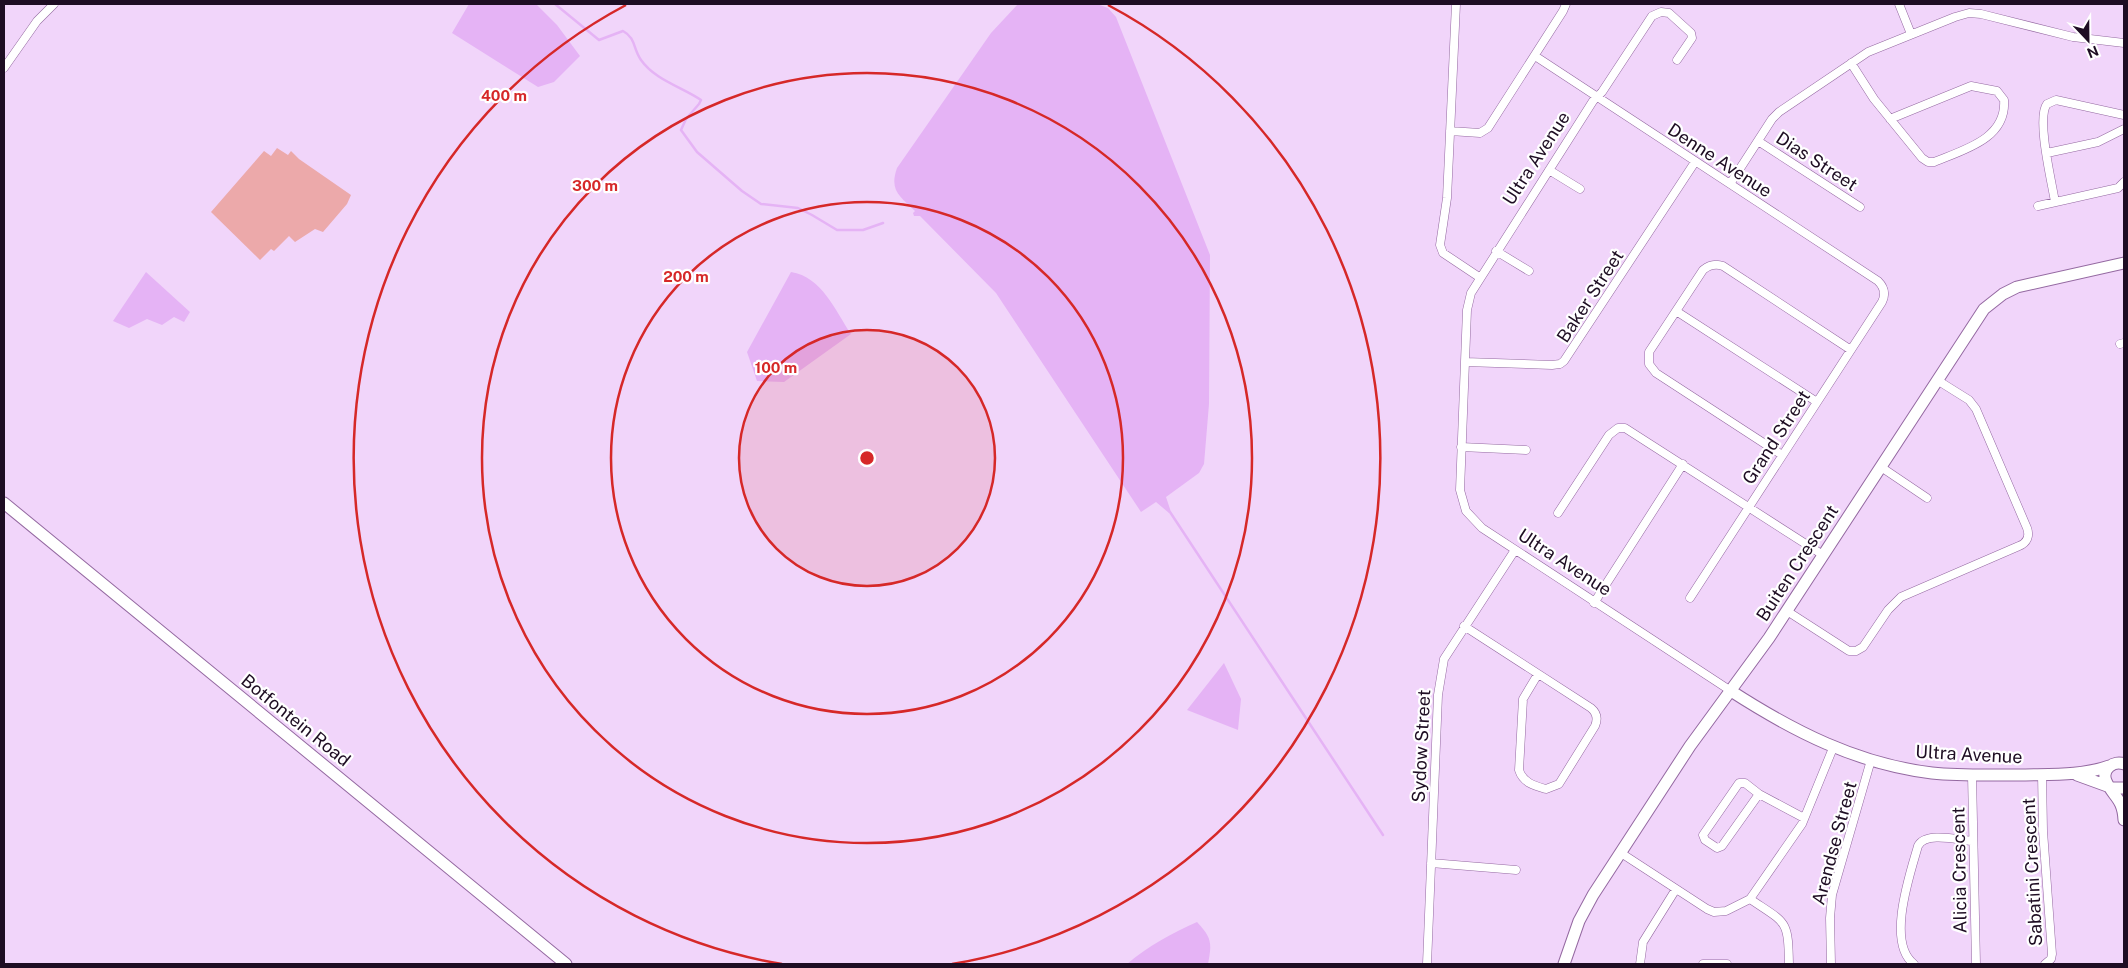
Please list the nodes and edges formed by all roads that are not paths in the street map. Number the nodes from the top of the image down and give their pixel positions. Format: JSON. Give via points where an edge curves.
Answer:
{"nodes":[{"id":1,"x":54,"y":4,"type":"edge"},
{"id":2,"x":1456,"y":4,"type":"edge"},
{"id":3,"x":1566,"y":4,"type":"edge"},
{"id":4,"x":1661,"y":4,"type":"edge"},
{"id":5,"x":1899,"y":4,"type":"edge"},
{"id":6,"x":1652,"y":16,"type":"junction"},
{"id":7,"x":1911,"y":34,"type":"junction"},
{"id":8,"x":2124,"y":44,"type":"edge"},
{"id":9,"x":1535,"y":56,"type":"junction"},
{"id":10,"x":1677,"y":60,"type":"dead end"},
{"id":11,"x":1851,"y":63,"type":"junction"},
{"id":12,"x":4,"y":68,"type":"edge"},
{"id":13,"x":1598,"y":97,"type":"junction"},
{"id":14,"x":2124,"y":115,"type":"edge"},
{"id":15,"x":1890,"y":119,"type":"junction"},
{"id":16,"x":2124,"y":129,"type":"edge"},
{"id":17,"x":1450,"y":131,"type":"junction"},
{"id":18,"x":1758,"y":140,"type":"junction"},
{"id":19,"x":2047,"y":153,"type":"junction"},
{"id":20,"x":1695,"y":162,"type":"junction"},
{"id":21,"x":1549,"y":170,"type":"junction"},
{"id":22,"x":2124,"y":182,"type":"edge"},
{"id":23,"x":1730,"y":184,"type":"junction"},
{"id":24,"x":1580,"y":189,"type":"dead end"},
{"id":25,"x":2054,"y":202,"type":"junction"},
{"id":26,"x":2038,"y":206,"type":"dead end"},
{"id":27,"x":1860,"y":207,"type":"dead end"},
{"id":28,"x":1496,"y":251,"type":"junction"},
{"id":29,"x":2124,"y":263,"type":"edge"},
{"id":30,"x":1529,"y":271,"type":"dead end"},
{"id":31,"x":1479,"y":277,"type":"junction"},
{"id":32,"x":1884,"y":291,"type":"joint"},
{"id":33,"x":1676,"y":311,"type":"junction"},
{"id":34,"x":1851,"y":350,"type":"junction"},
{"id":35,"x":1464,"y":362,"type":"junction"},
{"id":36,"x":1938,"y":380,"type":"junction"},
{"id":37,"x":1817,"y":402,"type":"junction"},
{"id":38,"x":1461,"y":447,"type":"junction"},
{"id":39,"x":1526,"y":450,"type":"dead end"},
{"id":40,"x":1782,"y":455,"type":"junction"},
{"id":41,"x":1683,"y":464,"type":"junction"},
{"id":42,"x":1881,"y":467,"type":"junction"},
{"id":43,"x":1927,"y":498,"type":"dead end"},
{"id":44,"x":4,"y":503,"type":"edge"},
{"id":45,"x":1749,"y":507,"type":"junction"},
{"id":46,"x":1558,"y":513,"type":"dead end"},
{"id":47,"x":1515,"y":550,"type":"junction"},
{"id":48,"x":1823,"y":555,"type":"junction"},
{"id":49,"x":1690,"y":598,"type":"dead end"},
{"id":50,"x":1594,"y":602,"type":"junction"},
{"id":51,"x":1787,"y":611,"type":"junction"},
{"id":52,"x":1464,"y":626,"type":"junction"},
{"id":53,"x":1538,"y":674,"type":"junction"},
{"id":54,"x":1731,"y":691,"type":"junction"},
{"id":55,"x":1833,"y":748,"type":"junction"},
{"id":56,"x":1871,"y":760,"type":"junction"},
{"id":57,"x":2119,"y":763,"type":"edge"},
{"id":58,"x":2042,"y":774,"type":"junction"},
{"id":59,"x":2068,"y":774,"type":"junction"},
{"id":60,"x":1972,"y":775,"type":"junction"},
{"id":61,"x":2111,"y":787,"type":"junction"},
{"id":62,"x":2124,"y":788,"type":"edge"},
{"id":63,"x":1759,"y":794,"type":"junction"},
{"id":64,"x":1804,"y":818,"type":"junction"},
{"id":65,"x":2124,"y":820,"type":"edge"},
{"id":66,"x":1973,"y":841,"type":"junction"},
{"id":67,"x":1621,"y":853,"type":"junction"},
{"id":68,"x":1431,"y":863,"type":"junction"},
{"id":69,"x":1516,"y":870,"type":"dead end"},
{"id":70,"x":1676,"y":889,"type":"junction"},
{"id":71,"x":1750,"y":899,"type":"junction"},
{"id":72,"x":566,"y":964,"type":"edge"},
{"id":73,"x":1427,"y":964,"type":"edge"},
{"id":74,"x":1564,"y":964,"type":"edge"},
{"id":75,"x":1640,"y":964,"type":"edge"},
{"id":76,"x":1703,"y":964,"type":"edge"},
{"id":77,"x":1727,"y":964,"type":"edge"},
{"id":78,"x":1788,"y":964,"type":"edge"},
{"id":79,"x":1831,"y":964,"type":"edge"},
{"id":80,"x":1914,"y":964,"type":"edge"},
{"id":81,"x":1976,"y":964,"type":"edge"},
{"id":82,"x":2045,"y":964,"type":"edge"}],
"edges":[{"from":1,"to":12,"type":"street","via":[[37,21]]},
{"from":2,"to":17,"type":"street"},
{"from":3,"to":9,"type":"street"},
{"from":4,"to":6,"type":"street","name":"Ultra Avenue"},
{"from":5,"to":7,"type":"street"},
{"from":6,"to":10,"type":"street","via":[[1669,13],[1691,33],[1692,38]]},
{"from":6,"to":13,"type":"street","name":"Ultra Avenue"},
{"from":7,"to":8,"type":"street","via":[[1962,14],[1975,13],[2073,36]]},
{"from":7,"to":11,"type":"street","via":[[1876,48]]},
{"from":9,"to":13,"type":"street","name":"Denne Avenue"},
{"from":9,"to":17,"type":"street","via":[[1486,130],[1477,133]]},
{"from":11,"to":15,"type":"street"},
{"from":11,"to":18,"type":"street","via":[[1779,112]]},
{"from":13,"to":20,"type":"street","name":"Denne Avenue"},
{"from":13,"to":21,"type":"street","name":"Ultra Avenue"},
{"from":14,"to":19,"type":"street","via":[[2056,100],[2050,102],[2043,110],[2042,124]]},
{"from":15,"to":15,"type":"street","via":[[1922,158],[1934,162],[1993,134],[2000,122],[2004,100],[1997,91],[1971,86]]},
{"from":16,"to":19,"type":"street","via":[[2098,142]]},
{"from":17,"to":31,"type":"street","via":[[1447,198],[1440,246],[1443,253]]},
{"from":18,"to":23,"type":"street"},
{"from":18,"to":27,"type":"street","name":"Dias Street"},
{"from":19,"to":25,"type":"street"},
{"from":20,"to":23,"type":"street","name":"Denne Avenue"},
{"from":20,"to":35,"type":"street","name":"Baker Street","via":[[1564,361],[1556,365]]},
{"from":21,"to":24,"type":"street"},
{"from":21,"to":28,"type":"street","name":"Ultra Avenue"},
{"from":22,"to":25,"type":"street","via":[[2118,188]]},
{"from":23,"to":32,"type":"street","name":"Denne Avenue","via":[[1878,281]]},
{"from":25,"to":26,"type":"street"},
{"from":28,"to":30,"type":"street"},
{"from":28,"to":31,"type":"street","name":"Ultra Avenue"},
{"from":29,"to":36,"type":"street","name":"Buiten Crescent","via":[[2025,285],[2003,294],[1979,316]]},
{"from":31,"to":35,"type":"street","name":"Ultra Avenue","via":[[1467,303]]},
{"from":32,"to":34,"type":"street","name":"Grand Street","via":[[1882,302]]},
{"from":33,"to":34,"type":"street","via":[[1702,270],[1719,265]]},
{"from":33,"to":37,"type":"street"},
{"from":33,"to":40,"type":"street","via":[[1649,352],[1650,367]]},
{"from":34,"to":37,"type":"street","name":"Grand Street"},
{"from":35,"to":38,"type":"street","name":"Ultra Avenue"},
{"from":36,"to":42,"type":"street","name":"Buiten Crescent"},
{"from":36,"to":51,"type":"street","via":[[1976,409],[2027,528],[2027,540],[1901,597],[1858,650],[1849,651]]},
{"from":37,"to":40,"type":"street","name":"Grand Street"},
{"from":38,"to":39,"type":"street"},
{"from":38,"to":47,"type":"street","name":"Ultra Avenue","via":[[1460,490],[1466,511],[1482,528]]},
{"from":40,"to":45,"type":"street","name":"Grand Street"},
{"from":41,"to":45,"type":"street"},
{"from":41,"to":46,"type":"street","via":[[1629,430],[1618,428],[1609,435]]},
{"from":41,"to":50,"type":"street"},
{"from":42,"to":43,"type":"street"},
{"from":42,"to":48,"type":"street","name":"Buiten Crescent"},
{"from":44,"to":72,"type":"street","name":"Botfontein Road"},
{"from":45,"to":48,"type":"street"},
{"from":45,"to":49,"type":"street","name":"Grand Street"},
{"from":47,"to":50,"type":"street","name":"Ultra Avenue"},
{"from":47,"to":52,"type":"street","name":"Sydow Street"},
{"from":48,"to":51,"type":"street","name":"Buiten Crescent"},
{"from":50,"to":54,"type":"street","name":"Ultra Avenue"},
{"from":51,"to":54,"type":"street","name":"Buiten Crescent"},
{"from":52,"to":53,"type":"street"},
{"from":52,"to":68,"type":"street","name":"Sydow Street","via":[[1444,659],[1440,678]]},
{"from":53,"to":53,"type":"street","via":[[1591,708],[1597,720],[1559,784],[1546,789],[1529,784],[1519,770],[1523,699]]},
{"from":54,"to":55,"type":"street","name":"Ultra Avenue","via":[[1784,724]]},
{"from":54,"to":67,"type":"street","name":"Buiten Crescent","via":[[1690,746]]},
{"from":55,"to":56,"type":"street","name":"Ultra Avenue"},
{"from":55,"to":64,"type":"street"},
{"from":56,"to":60,"type":"street","name":"Ultra Avenue","via":[[1920,771]]},
{"from":56,"to":79,"type":"street","name":"Arendse Street","via":[[1832,895]]},
{"from":57,"to":59,"type":"street","name":"Ultra Avenue"},
{"from":57,"to":61,"type":"street","via":[[2105,776]]},
{"from":58,"to":59,"type":"street","name":"Ultra Avenue"},
{"from":58,"to":60,"type":"street","name":"Ultra Avenue"},
{"from":58,"to":82,"type":"street","name":"Sabatini Crescent","via":[[2052,954]]},
{"from":59,"to":61,"type":"street","name":"Ultra Avenue","via":[[2084,776]]},
{"from":60,"to":66,"type":"street","name":"Alicia Crescent"},
{"from":61,"to":62,"type":"street"},
{"from":61,"to":65,"type":"street","via":[[2121,804]]},
{"from":63,"to":63,"type":"street","via":[[1721,848],[1715,848],[1704,839],[1704,834],[1739,783]]},
{"from":63,"to":64,"type":"street"},
{"from":64,"to":71,"type":"street"},
{"from":66,"to":80,"type":"street","via":[[1930,837],[1923,839],[1918,846],[1902,915],[1903,951]]},
{"from":66,"to":81,"type":"street","name":"Alicia Crescent"},
{"from":67,"to":70,"type":"street"},
{"from":67,"to":74,"type":"street","name":"Buiten Crescent","via":[[1579,921]]},
{"from":68,"to":69,"type":"street"},
{"from":68,"to":73,"type":"street","name":"Sydow Street"},
{"from":70,"to":71,"type":"street","via":[[1714,912],[1726,911]]},
{"from":70,"to":75,"type":"street","via":[[1642,942]]},
{"from":71,"to":78,"type":"street","via":[[1779,918],[1786,927]]},
{"from":76,"to":77,"type":"street"}]}
